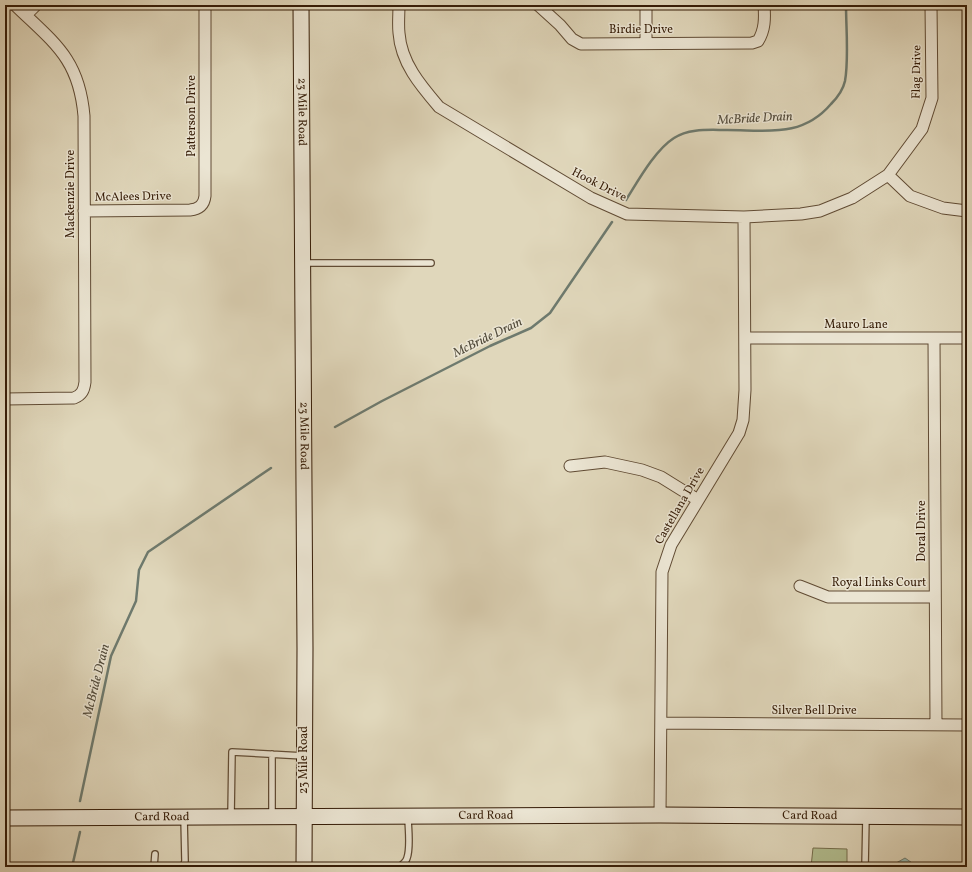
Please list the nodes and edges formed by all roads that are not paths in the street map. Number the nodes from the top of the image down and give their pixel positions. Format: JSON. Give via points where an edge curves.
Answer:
{"nodes":[{"id":1,"x":16,"y":5,"type":"edge"},
{"id":2,"x":36,"y":5,"type":"edge"},
{"id":3,"x":205,"y":5,"type":"edge"},
{"id":4,"x":301,"y":5,"type":"edge"},
{"id":5,"x":399,"y":5,"type":"edge"},
{"id":6,"x":538,"y":5,"type":"edge"},
{"id":7,"x":646,"y":5,"type":"edge"},
{"id":8,"x":764,"y":5,"type":"edge"},
{"id":9,"x":931,"y":5,"type":"edge"},
{"id":10,"x":26,"y":15,"type":"junction"},
{"id":11,"x":646,"y":44,"type":"junction"},
{"id":12,"x":888,"y":175,"type":"junction"},
{"id":13,"x":182,"y":209,"type":"joint"},
{"id":14,"x":84,"y":211,"type":"junction"},
{"id":15,"x":967,"y":211,"type":"edge"},
{"id":16,"x":744,"y":217,"type":"junction"},
{"id":17,"x":431,"y":262,"type":"dead end"},
{"id":18,"x":303,"y":263,"type":"junction"},
{"id":19,"x":745,"y":338,"type":"junction"},
{"id":20,"x":934,"y":338,"type":"junction"},
{"id":21,"x":967,"y":338,"type":"edge"},
{"id":22,"x":5,"y":399,"type":"edge"},
{"id":23,"x":570,"y":466,"type":"dead end"},
{"id":24,"x":698,"y":500,"type":"junction"},
{"id":25,"x":800,"y":586,"type":"dead end"},
{"id":26,"x":935,"y":596,"type":"junction"},
{"id":27,"x":661,"y":723,"type":"junction"},
{"id":28,"x":936,"y":724,"type":"junction"},
{"id":29,"x":967,"y":725,"type":"edge"},
{"id":30,"x":272,"y":754,"type":"junction"},
{"id":31,"x":304,"y":756,"type":"junction"},
{"id":32,"x":660,"y":815,"type":"junction"},
{"id":33,"x":272,"y":816,"type":"junction"},
{"id":34,"x":304,"y":816,"type":"junction"},
{"id":35,"x":408,"y":816,"type":"junction"},
{"id":36,"x":184,"y":817,"type":"junction"},
{"id":37,"x":231,"y":817,"type":"junction"},
{"id":38,"x":866,"y":817,"type":"junction"},
{"id":39,"x":967,"y":817,"type":"edge"},
{"id":40,"x":5,"y":818,"type":"edge"},
{"id":41,"x":154,"y":854,"type":"dead end"},
{"id":42,"x":154,"y":867,"type":"edge"},
{"id":43,"x":183,"y":867,"type":"edge"},
{"id":44,"x":304,"y":867,"type":"edge"},
{"id":45,"x":398,"y":867,"type":"edge"},
{"id":46,"x":865,"y":867,"type":"edge"}],
"edges":[{"from":1,"to":10,"type":"street","name":"Mackenzie Drive"},
{"from":2,"to":10,"type":"street"},
{"from":3,"to":13,"type":"street","name":"Patterson Drive","via":[[205,199],[197,209]]},
{"from":4,"to":18,"type":"street","name":"23 Mile Road"},
{"from":5,"to":16,"type":"street","name":"Hook Drive","via":[[399,35],[405,59],[420,85],[439,107],[591,198],[627,214]]},
{"from":6,"to":11,"type":"street","name":"Birdie Drive","via":[[572,39],[581,44]]},
{"from":7,"to":11,"type":"street"},
{"from":8,"to":11,"type":"street","name":"Birdie Drive","via":[[765,22],[763,34],[758,42]]},
{"from":9,"to":12,"type":"street","name":"Flag Drive","via":[[932,98],[922,128]]},
{"from":10,"to":14,"type":"street","name":"Mackenzie Drive","via":[[61,50],[78,80],[84,116]]},
{"from":12,"to":15,"type":"street","via":[[910,196],[943,208]]},
{"from":12,"to":16,"type":"street","name":"Hook Drive","via":[[852,198],[820,211]]},
{"from":13,"to":14,"type":"street","name":"McAlees Drive"},
{"from":14,"to":22,"type":"street","name":"Mackenzie Drive","via":[[84,387],[81,394],[69,398]]},
{"from":16,"to":19,"type":"street","name":"Castellana Drive"},
{"from":17,"to":18,"type":"lane"},
{"from":18,"to":31,"type":"street","name":"23 Mile Road"},
{"from":19,"to":20,"type":"street","name":"Mauro Lane"},
{"from":19,"to":24,"type":"street","name":"Castellana Drive","via":[[743,420],[739,433]]},
{"from":20,"to":21,"type":"street","name":"Mauro Lane"},
{"from":20,"to":26,"type":"street","name":"Doral Drive"},
{"from":23,"to":24,"type":"street","via":[[605,462],[642,470],[661,477]]},
{"from":24,"to":27,"type":"street","name":"Castellana Drive","via":[[671,545],[662,572]]},
{"from":25,"to":26,"type":"street","name":"Royal Links Court","via":[[828,597]]},
{"from":26,"to":28,"type":"street","name":"Doral Drive"},
{"from":27,"to":28,"type":"street","name":"Silver Bell Drive"},
{"from":27,"to":32,"type":"street","name":"Castellana Drive"},
{"from":28,"to":29,"type":"street","name":"Silver Bell Drive"},
{"from":30,"to":31,"type":"lane"},
{"from":30,"to":33,"type":"lane"},
{"from":30,"to":37,"type":"lane","via":[[232,752]]},
{"from":31,"to":34,"type":"street","name":"23 Mile Road"},
{"from":32,"to":35,"type":"street","name":"Card Road"},
{"from":32,"to":38,"type":"street","name":"Card Road"},
{"from":33,"to":34,"type":"street","name":"Card Road"},
{"from":33,"to":37,"type":"street","name":"Card Road"},
{"from":34,"to":35,"type":"street","name":"Card Road"},
{"from":34,"to":44,"type":"street","name":"23 Mile Road"},
{"from":35,"to":45,"type":"lane","via":[[407,859]]},
{"from":36,"to":37,"type":"street","name":"Card Road"},
{"from":36,"to":40,"type":"street","name":"Card Road"},
{"from":36,"to":43,"type":"lane"},
{"from":38,"to":39,"type":"street","name":"Card Road"},
{"from":38,"to":46,"type":"lane"},
{"from":41,"to":42,"type":"lane"}]}
